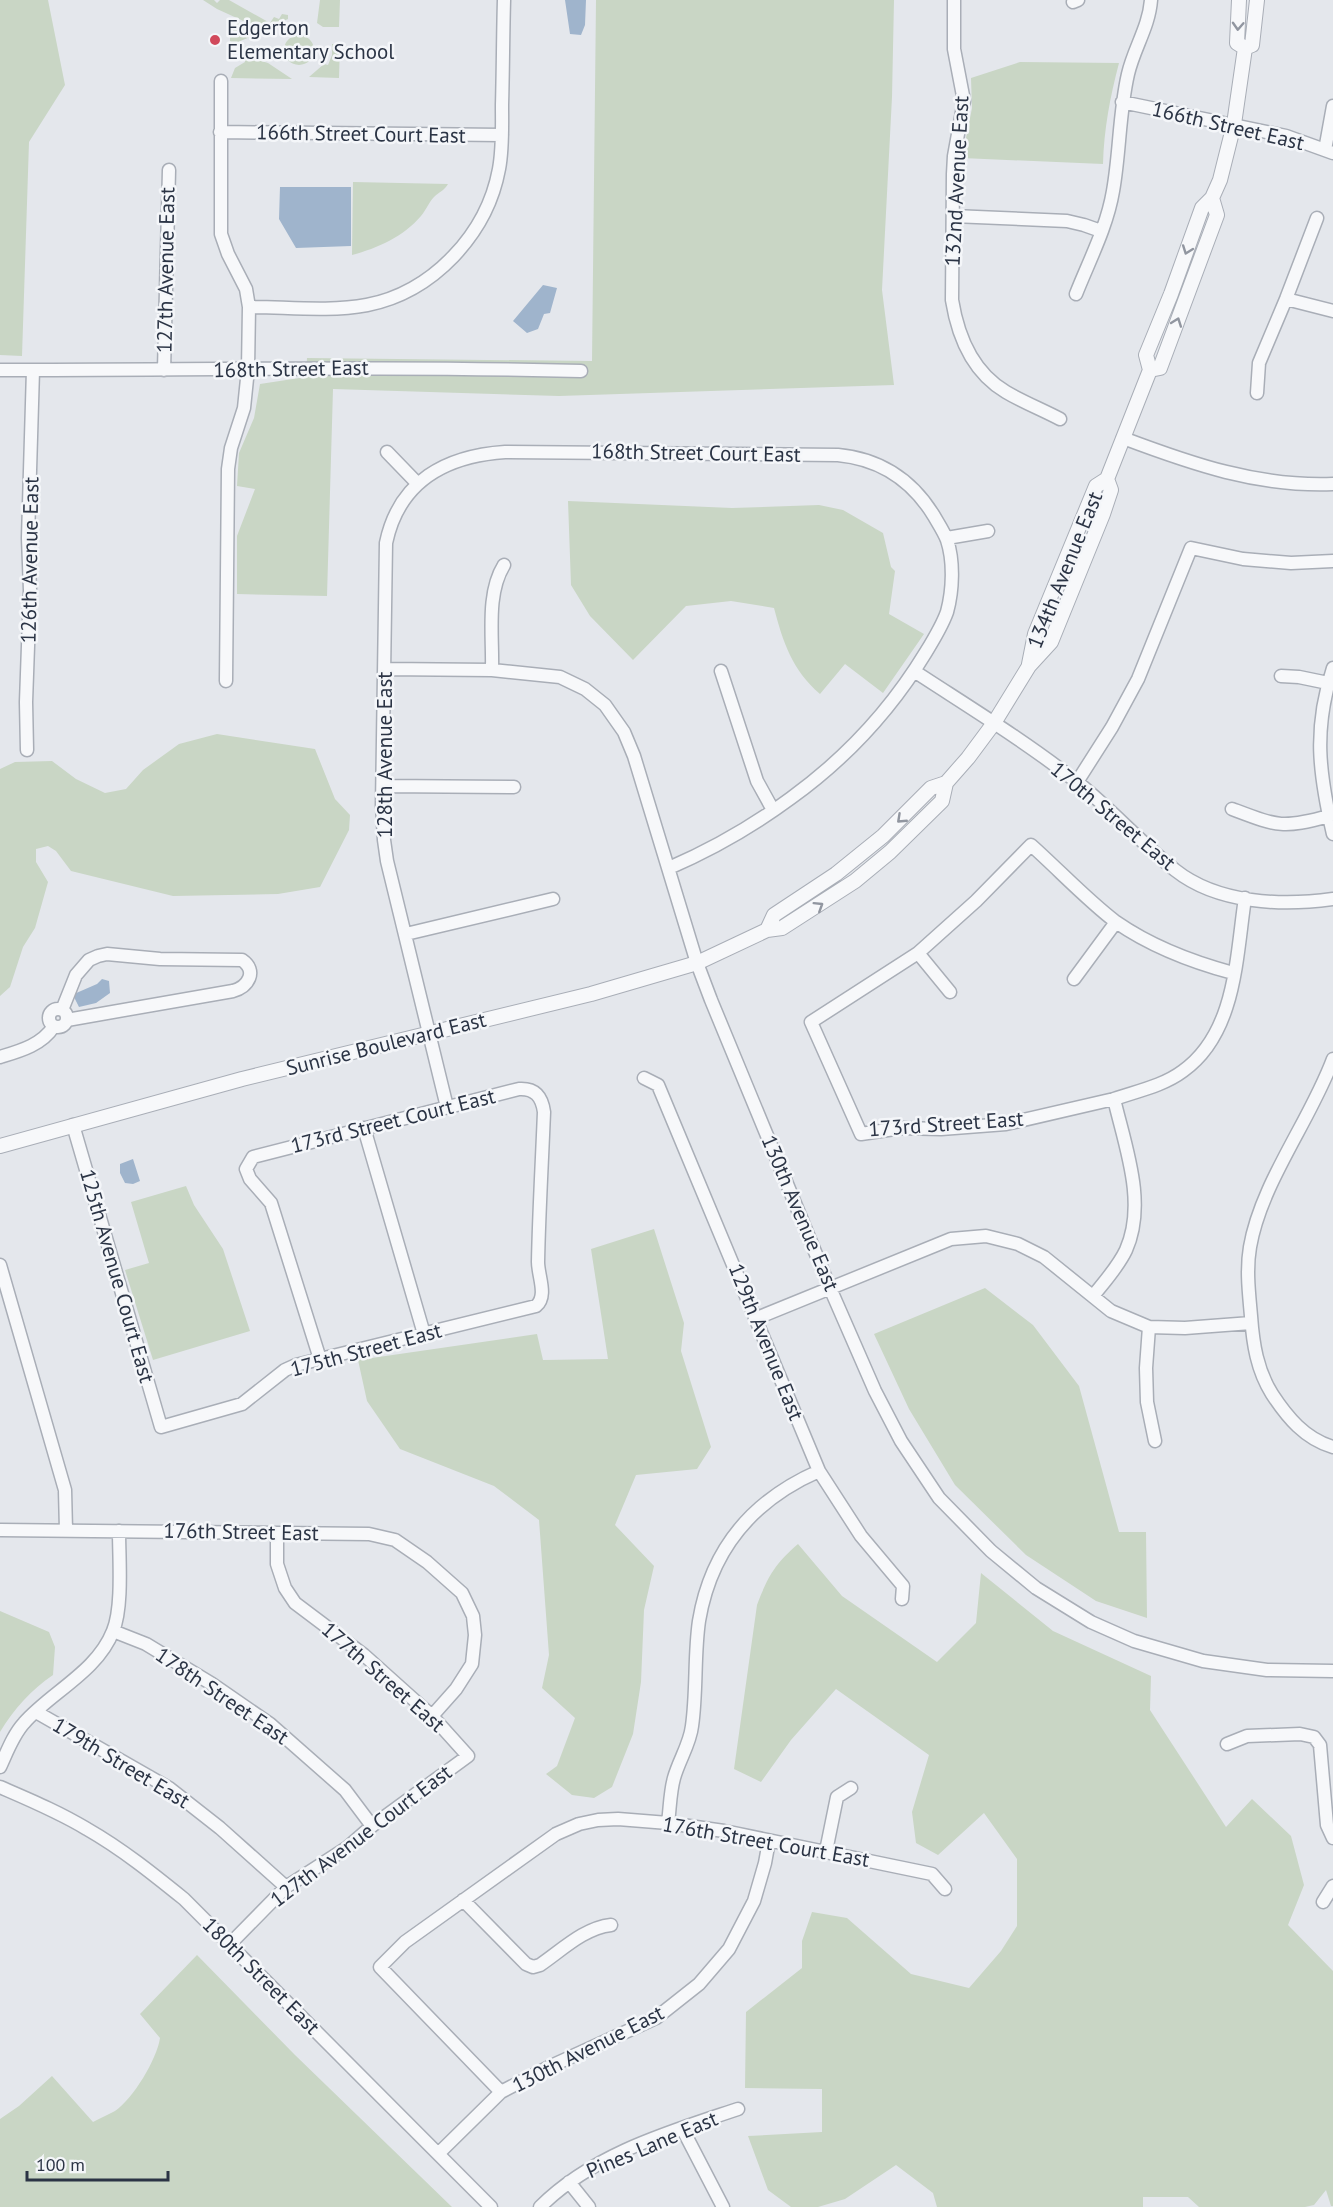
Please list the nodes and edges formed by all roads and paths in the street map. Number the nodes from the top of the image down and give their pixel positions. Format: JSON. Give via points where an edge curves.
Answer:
{"nodes":[{"id":1,"x":504,"y":0,"type":"edge"},
{"id":2,"x":954,"y":0,"type":"edge"},
{"id":3,"x":1151,"y":0,"type":"edge"},
{"id":4,"x":1239,"y":0,"type":"edge"},
{"id":5,"x":1257,"y":0,"type":"edge"},
{"id":6,"x":1248,"y":47,"type":"junction"},
{"id":7,"x":221,"y":81,"type":"dead end"},
{"id":8,"x":1122,"y":102,"type":"junction"},
{"id":9,"x":1333,"y":106,"type":"edge"},
{"id":10,"x":1234,"y":124,"type":"junction"},
{"id":11,"x":220,"y":132,"type":"junction"},
{"id":12,"x":502,"y":135,"type":"junction"},
{"id":13,"x":1329,"y":152,"type":"edge"},
{"id":14,"x":169,"y":170,"type":"dead end"},
{"id":15,"x":953,"y":216,"type":"junction"},
{"id":16,"x":1317,"y":218,"type":"dead end"},
{"id":17,"x":1101,"y":231,"type":"junction"},
{"id":18,"x":1076,"y":294,"type":"dead end"},
{"id":19,"x":1287,"y":299,"type":"junction"},
{"id":20,"x":249,"y":307,"type":"junction"},
{"id":21,"x":1333,"y":311,"type":"edge"},
{"id":22,"x":248,"y":369,"type":"junction"},
{"id":23,"x":0,"y":370,"type":"edge"},
{"id":24,"x":33,"y":370,"type":"junction"},
{"id":25,"x":164,"y":370,"type":"junction"},
{"id":26,"x":581,"y":371,"type":"dead end"},
{"id":27,"x":1257,"y":393,"type":"dead end"},
{"id":28,"x":1060,"y":419,"type":"dead end"},
{"id":29,"x":1123,"y":438,"type":"junction"},
{"id":30,"x":387,"y":452,"type":"dead end"},
{"id":31,"x":417,"y":483,"type":"junction"},
{"id":32,"x":1333,"y":484,"type":"edge"},
{"id":33,"x":988,"y":531,"type":"dead end"},
{"id":34,"x":947,"y":538,"type":"junction"},
{"id":35,"x":1333,"y":561,"type":"edge"},
{"id":36,"x":504,"y":565,"type":"dead end"},
{"id":37,"x":1333,"y":668,"type":"edge"},
{"id":38,"x":384,"y":669,"type":"junction"},
{"id":39,"x":492,"y":670,"type":"junction"},
{"id":40,"x":722,"y":671,"type":"dead end"},
{"id":41,"x":914,"y":671,"type":"junction"},
{"id":42,"x":1281,"y":676,"type":"dead end"},
{"id":43,"x":226,"y":681,"type":"dead end"},
{"id":44,"x":1328,"y":683,"type":"junction"},
{"id":45,"x":994,"y":723,"type":"junction"},
{"id":46,"x":27,"y":750,"type":"dead end"},
{"id":47,"x":1077,"y":782,"type":"junction"},
{"id":48,"x":382,"y":786,"type":"junction"},
{"id":49,"x":514,"y":787,"type":"dead end"},
{"id":50,"x":1232,"y":809,"type":"dead end"},
{"id":51,"x":773,"y":810,"type":"junction"},
{"id":52,"x":1329,"y":816,"type":"junction"},
{"id":53,"x":1333,"y":834,"type":"edge"},
{"id":54,"x":669,"y":867,"type":"junction"},
{"id":55,"x":1245,"y":898,"type":"junction"},
{"id":56,"x":553,"y":899,"type":"dead end"},
{"id":57,"x":1333,"y":899,"type":"edge"},
{"id":58,"x":1116,"y":922,"type":"junction"},
{"id":59,"x":406,"y":934,"type":"junction"},
{"id":60,"x":918,"y":953,"type":"junction"},
{"id":61,"x":697,"y":963,"type":"junction"},
{"id":62,"x":1233,"y":973,"type":"junction"},
{"id":63,"x":1074,"y":979,"type":"dead end"},
{"id":64,"x":950,"y":992,"type":"dead end"},
{"id":65,"x":64,"y":1015,"type":"junction"},
{"id":66,"x":430,"y":1033,"type":"junction"},
{"id":67,"x":0,"y":1057,"type":"edge"},
{"id":68,"x":1333,"y":1059,"type":"edge"},
{"id":69,"x":644,"y":1078,"type":"dead end"},
{"id":70,"x":1114,"y":1099,"type":"junction"},
{"id":71,"x":447,"y":1107,"type":"junction"},
{"id":72,"x":73,"y":1125,"type":"junction"},
{"id":73,"x":364,"y":1128,"type":"junction"},
{"id":74,"x":0,"y":1146,"type":"edge"},
{"id":75,"x":0,"y":1265,"type":"edge"},
{"id":76,"x":830,"y":1288,"type":"junction"},
{"id":77,"x":1093,"y":1296,"type":"junction"},
{"id":78,"x":542,"y":1298,"type":"joint"},
{"id":79,"x":757,"y":1318,"type":"junction"},
{"id":80,"x":1251,"y":1323,"type":"junction"},
{"id":81,"x":1149,"y":1327,"type":"junction"},
{"id":82,"x":424,"y":1334,"type":"junction"},
{"id":83,"x":320,"y":1359,"type":"junction"},
{"id":84,"x":161,"y":1427,"type":"joint"},
{"id":85,"x":1155,"y":1441,"type":"dead end"},
{"id":86,"x":1333,"y":1447,"type":"edge"},
{"id":87,"x":819,"y":1471,"type":"junction"},
{"id":88,"x":0,"y":1530,"type":"edge"},
{"id":89,"x":66,"y":1530,"type":"junction"},
{"id":90,"x":119,"y":1531,"type":"junction"},
{"id":91,"x":277,"y":1533,"type":"junction"},
{"id":92,"x":902,"y":1599,"type":"dead end"},
{"id":93,"x":113,"y":1631,"type":"junction"},
{"id":94,"x":1333,"y":1671,"type":"edge"},
{"id":95,"x":36,"y":1712,"type":"junction"},
{"id":96,"x":432,"y":1716,"type":"junction"},
{"id":97,"x":1227,"y":1744,"type":"dead end"},
{"id":98,"x":468,"y":1756,"type":"joint"},
{"id":99,"x":0,"y":1767,"type":"edge"},
{"id":100,"x":0,"y":1787,"type":"edge"},
{"id":101,"x":850,"y":1788,"type":"dead end"},
{"id":102,"x":668,"y":1823,"type":"junction"},
{"id":103,"x":372,"y":1826,"type":"junction"},
{"id":104,"x":1333,"y":1838,"type":"edge"},
{"id":105,"x":769,"y":1841,"type":"junction"},
{"id":106,"x":826,"y":1851,"type":"junction"},
{"id":107,"x":1333,"y":1886,"type":"edge"},
{"id":108,"x":286,"y":1887,"type":"junction"},
{"id":109,"x":945,"y":1889,"type":"dead end"},
{"id":110,"x":463,"y":1900,"type":"junction"},
{"id":111,"x":1323,"y":1902,"type":"dead end"},
{"id":112,"x":611,"y":1925,"type":"dead end"},
{"id":113,"x":230,"y":1944,"type":"junction"},
{"id":114,"x":501,"y":2092,"type":"junction"},
{"id":115,"x":738,"y":2109,"type":"dead end"},
{"id":116,"x":682,"y":2128,"type":"junction"},
{"id":117,"x":439,"y":2153,"type":"junction"},
{"id":118,"x":569,"y":2182,"type":"junction"},
{"id":119,"x":491,"y":2207,"type":"edge"},
{"id":120,"x":540,"y":2207,"type":"edge"},
{"id":121,"x":589,"y":2207,"type":"edge"},
{"id":122,"x":723,"y":2207,"type":"edge"}],
"edges":[{"from":1,"to":12,"type":"street"},
{"from":2,"to":15,"type":"street","name":"132nd Avenue East","via":[[954,49],[964,101],[954,156]]},
{"from":3,"to":8,"type":"street"},
{"from":4,"to":6,"type":"street","name":"134th Avenue East","one_way":true,"via":[[1238,43]]},
{"from":5,"to":6,"type":"street","name":"134th Avenue East"},
{"from":6,"to":10,"type":"street","name":"134th Avenue East"},
{"from":7,"to":11,"type":"street"},
{"from":8,"to":10,"type":"street","name":"166th Street East"},
{"from":8,"to":17,"type":"street","via":[[1113,194]]},
{"from":9,"to":13,"type":"street"},
{"from":10,"to":13,"type":"street","name":"166th Street East","via":[[1286,136]]},
{"from":10,"to":29,"type":"street","name":"134th Avenue East","via":[[1220,180],[1212,198],[1202,208],[1146,355],[1150,370]]},
{"from":11,"to":12,"type":"street","name":"166th Street Court East"},
{"from":11,"to":20,"type":"street","via":[[221,234],[246,289]]},
{"from":12,"to":20,"type":"street","via":[[496,181],[479,220],[458,252],[411,289],[350,307]]},
{"from":14,"to":25,"type":"street","name":"127th Avenue East"},
{"from":15,"to":17,"type":"street","via":[[1067,221]]},
{"from":15,"to":28,"type":"street","name":"132nd Avenue East","via":[[952,300],[964,347],[987,378]]},
{"from":16,"to":19,"type":"street"},
{"from":17,"to":18,"type":"street"},
{"from":19,"to":21,"type":"street"},
{"from":19,"to":27,"type":"street","via":[[1259,363]]},
{"from":20,"to":22,"type":"street"},
{"from":22,"to":25,"type":"street","name":"168th Street East"},
{"from":22,"to":26,"type":"street","name":"168th Street East","via":[[439,367]]},
{"from":22,"to":43,"type":"street","via":[[244,408],[228,469]]},
{"from":23,"to":24,"type":"street","name":"168th Street East"},
{"from":24,"to":25,"type":"street","name":"168th Street East"},
{"from":24,"to":46,"type":"street","name":"126th Avenue East"},
{"from":29,"to":32,"type":"street","via":[[1180,460],[1252,479]]},
{"from":29,"to":45,"type":"street","name":"134th Avenue East","via":[[1109,485],[1096,486],[1035,634],[1029,666]]},
{"from":30,"to":31,"type":"street"},
{"from":31,"to":34,"type":"street","name":"168th Street Court East","via":[[465,458],[505,452],[848,456],[875,463],[904,480],[926,503]]},
{"from":31,"to":38,"type":"street","name":"128th Avenue East","via":[[397,512],[386,543]]},
{"from":33,"to":34,"type":"street"},
{"from":34,"to":41,"type":"street","via":[[951,585],[947,610]]},
{"from":35,"to":47,"type":"street","via":[[1243,559],[1191,548],[1138,679]]},
{"from":36,"to":39,"type":"street","via":[[494,588]]},
{"from":37,"to":44,"type":"street"},
{"from":38,"to":39,"type":"street","name":"130th Avenue East"},
{"from":38,"to":48,"type":"street","name":"128th Avenue East"},
{"from":39,"to":54,"type":"street","name":"130th Avenue East","via":[[560,677],[592,694],[610,711],[634,756]]},
{"from":40,"to":51,"type":"street","via":[[757,781]]},
{"from":41,"to":45,"type":"street","name":"170th Street East"},
{"from":41,"to":51,"type":"street","via":[[846,751]]},
{"from":42,"to":44,"type":"street"},
{"from":44,"to":52,"type":"street","via":[[1319,730],[1320,767]]},
{"from":45,"to":47,"type":"street","name":"170th Street East"},
{"from":45,"to":61,"type":"street","name":"Sunrise Boulevard East","via":[[946,783],[942,801],[890,852],[782,928],[767,930]]},
{"from":47,"to":55,"type":"street","name":"170th Street East","via":[[1176,871],[1197,884]]},
{"from":48,"to":49,"type":"street"},
{"from":48,"to":59,"type":"street","name":"128th Avenue East","via":[[387,861]]},
{"from":50,"to":52,"type":"street","via":[[1282,825]]},
{"from":51,"to":54,"type":"street","via":[[738,834]]},
{"from":52,"to":53,"type":"street"},
{"from":54,"to":61,"type":"street","name":"130th Avenue East"},
{"from":55,"to":57,"type":"street","name":"170th Street East","via":[[1277,903]]},
{"from":55,"to":62,"type":"street"},
{"from":56,"to":59,"type":"street"},
{"from":58,"to":60,"type":"street","via":[[1031,845]]},
{"from":58,"to":62,"type":"street","via":[[1197,964]]},
{"from":58,"to":63,"type":"street"},
{"from":59,"to":66,"type":"street","name":"128th Avenue East"},
{"from":60,"to":64,"type":"street"},
{"from":60,"to":70,"type":"street","name":"173rd Street East","via":[[810,1022],[861,1134],[902,1128],[1006,1124]]},
{"from":61,"to":66,"type":"street","name":"Sunrise Boulevard East"},
{"from":61,"to":76,"type":"street","name":"130th Avenue East"},
{"from":62,"to":70,"type":"street","via":[[1222,1020],[1201,1056],[1162,1083]]},
{"from":65,"to":65,"type":"street","via":[[76,975],[89,960],[107,954],[242,960],[250,970],[249,982],[233,991]]},
{"from":65,"to":67,"type":"street","via":[[56,1009],[51,1012],[49,1018],[54,1026],[49,1034],[29,1048]]},
{"from":66,"to":71,"type":"street","name":"128th Avenue East"},
{"from":66,"to":72,"type":"street","name":"Sunrise Boulevard East","via":[[242,1078]]},
{"from":68,"to":80,"type":"street","via":[[1260,1208],[1250,1247]]},
{"from":69,"to":79,"type":"street","name":"129th Avenue East","via":[[658,1085]]},
{"from":70,"to":77,"type":"street","via":[[1130,1165],[1133,1228],[1116,1268]]},
{"from":71,"to":73,"type":"street","name":"173rd Street Court East"},
{"from":71,"to":78,"type":"street","name":"173rd Street Court East","via":[[519,1089],[533,1091],[543,1103],[538,1266]]},
{"from":72,"to":74,"type":"street","name":"Sunrise Boulevard East"},
{"from":72,"to":84,"type":"street","name":"125th Avenue Court East"},
{"from":73,"to":82,"type":"street"},
{"from":73,"to":83,"type":"street","name":"173rd Street Court East","via":[[253,1156],[246,1169],[271,1203]]},
{"from":75,"to":89,"type":"street","via":[[65,1490]]},
{"from":76,"to":77,"type":"street","via":[[951,1239],[986,1236],[1018,1244],[1044,1257]]},
{"from":76,"to":79,"type":"street"},
{"from":76,"to":94,"type":"street","name":"130th Avenue East","via":[[875,1391],[901,1441],[939,1498],[991,1551],[1036,1588],[1091,1622],[1134,1641],[1203,1661],[1267,1670]]},
{"from":77,"to":81,"type":"street","via":[[1111,1311]]},
{"from":78,"to":82,"type":"street","name":"175th Street East","via":[[536,1306]]},
{"from":79,"to":87,"type":"street","name":"129th Avenue East"},
{"from":80,"to":81,"type":"street"},
{"from":80,"to":86,"type":"street","via":[[1263,1380],[1284,1413],[1305,1433]]},
{"from":81,"to":85,"type":"street","via":[[1147,1402]]},
{"from":82,"to":83,"type":"street","name":"175th Street East"},
{"from":83,"to":84,"type":"street","name":"175th Street East","via":[[285,1370],[242,1404]]},
{"from":87,"to":92,"type":"street","name":"129th Avenue East","via":[[861,1536],[903,1586]]},
{"from":87,"to":102,"type":"street","via":[[795,1482],[743,1523],[710,1576],[699,1622],[692,1730],[674,1778]]},
{"from":88,"to":89,"type":"street","name":"176th Street East"},
{"from":89,"to":90,"type":"street","name":"176th Street East"},
{"from":90,"to":91,"type":"street","name":"176th Street East"},
{"from":90,"to":93,"type":"street","via":[[118,1602]]},
{"from":91,"to":96,"type":"street","name":"177th Street East","via":[[277,1564],[295,1603],[364,1655]]},
{"from":91,"to":96,"type":"street","name":"176th Street East","via":[[369,1534],[395,1539],[462,1593],[475,1635],[472,1664]]},
{"from":93,"to":95,"type":"street","via":[[92,1664]]},
{"from":93,"to":103,"type":"street","name":"178th Street East","via":[[146,1644],[270,1724],[345,1790]]},
{"from":95,"to":99,"type":"street","via":[[23,1724]]},
{"from":95,"to":108,"type":"street","name":"179th Street East","via":[[169,1788]]},
{"from":96,"to":98,"type":"street","name":"177th Street East"},
{"from":97,"to":104,"type":"street","via":[[1247,1736],[1314,1737],[1320,1745],[1327,1825]]},
{"from":98,"to":103,"type":"street","name":"127th Avenue Court East"},
{"from":100,"to":113,"type":"street","name":"180th Street East","via":[[51,1809],[112,1845],[184,1899]]},
{"from":101,"to":106,"type":"street","via":[[837,1797]]},
{"from":102,"to":105,"type":"street","name":"176th Street Court East"},
{"from":102,"to":110,"type":"street","name":"176th Street Court East","via":[[618,1819],[579,1824],[556,1834]]},
{"from":103,"to":108,"type":"street","name":"127th Avenue Court East","via":[[348,1847]]},
{"from":105,"to":106,"type":"street","name":"176th Street Court East"},
{"from":105,"to":114,"type":"street","name":"130th Avenue East","via":[[754,1901],[729,1949],[699,1984],[656,2018]]},
{"from":106,"to":109,"type":"street","name":"176th Street Court East","via":[[932,1874]]},
{"from":107,"to":111,"type":"street"},
{"from":108,"to":113,"type":"street","name":"127th Avenue Court East"},
{"from":110,"to":112,"type":"street","via":[[533,1967],[588,1932]]},
{"from":110,"to":114,"type":"street","name":"176th Street Court East","via":[[405,1942],[380,1967]]},
{"from":113,"to":117,"type":"street","name":"180th Street East"},
{"from":114,"to":117,"type":"street","name":"130th Avenue East"},
{"from":115,"to":116,"type":"street","name":"Pines Lane East"},
{"from":116,"to":118,"type":"street","name":"Pines Lane East","via":[[589,2167]]},
{"from":116,"to":122,"type":"street"},
{"from":117,"to":119,"type":"street","name":"180th Street East"},
{"from":118,"to":120,"type":"street","name":"Pines Lane East"},
{"from":118,"to":121,"type":"street"}]}
